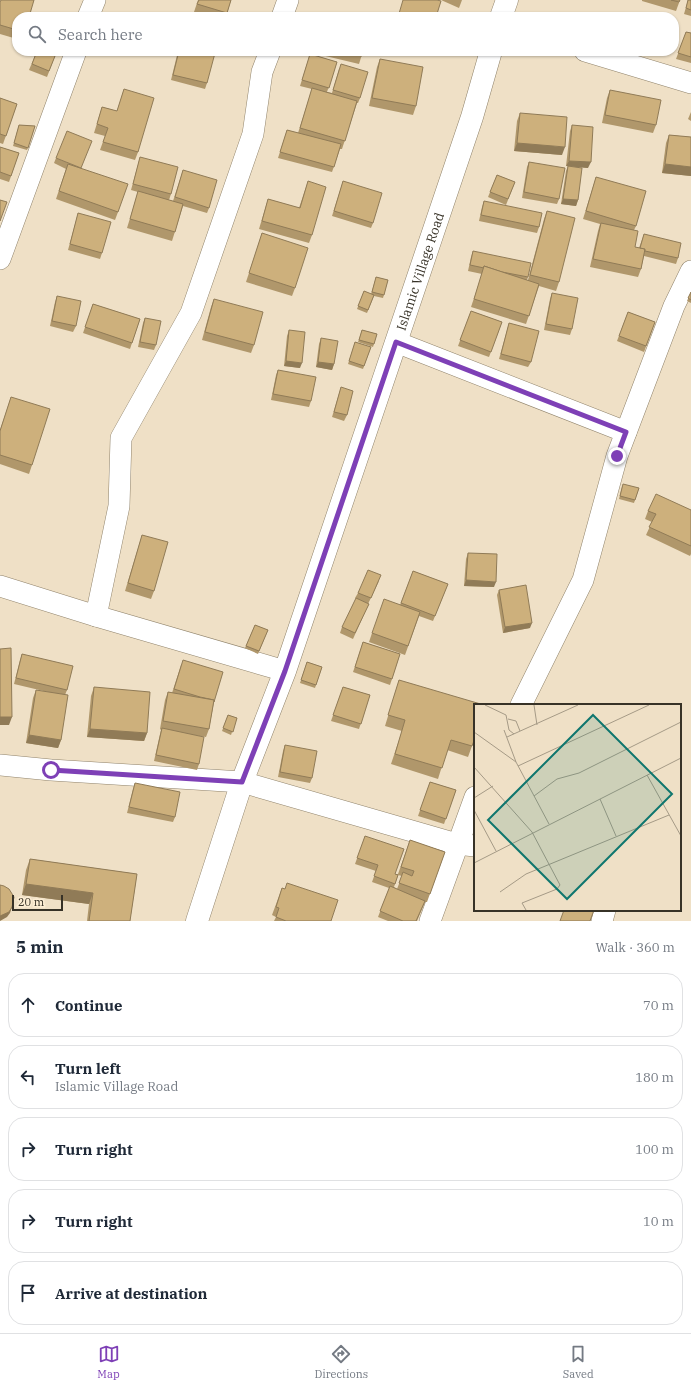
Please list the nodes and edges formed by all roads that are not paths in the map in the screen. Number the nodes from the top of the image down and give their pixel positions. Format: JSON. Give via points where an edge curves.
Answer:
{"nodes":[{"id":1,"x":95,"y":0,"type":"edge"},
{"id":2,"x":288,"y":0,"type":"edge"},
{"id":3,"x":507,"y":0,"type":"edge"},
{"id":4,"x":90,"y":12,"type":"edge"},
{"id":5,"x":284,"y":12,"type":"edge"},
{"id":6,"x":503,"y":12,"type":"edge"},
{"id":7,"x":74,"y":56,"type":"edge"},
{"id":8,"x":268,"y":56,"type":"edge"},
{"id":9,"x":490,"y":56,"type":"edge"},
{"id":10,"x":602,"y":56,"type":"edge"},
{"id":11,"x":691,"y":82,"type":"edge"},
{"id":12,"x":0,"y":259,"type":"edge"},
{"id":13,"x":691,"y":271,"type":"edge"},
{"id":14,"x":396,"y":342,"type":"junction"},
{"id":15,"x":626,"y":432,"type":"junction"},
{"id":16,"x":0,"y":586,"type":"edge"},
{"id":17,"x":96,"y":616,"type":"junction"},
{"id":18,"x":285,"y":671,"type":"junction"},
{"id":19,"x":521,"y":704,"type":"edge"},
{"id":20,"x":0,"y":765,"type":"edge"},
{"id":21,"x":242,"y":782,"type":"junction"},
{"id":22,"x":474,"y":801,"type":"edge"},
{"id":23,"x":466,"y":845,"type":"edge"},
{"id":24,"x":605,"y":911,"type":"edge"},
{"id":25,"x":197,"y":921,"type":"edge"},
{"id":26,"x":430,"y":921,"type":"edge"},
{"id":27,"x":602,"y":921,"type":"edge"}],
"edges":[{"from":1,"to":4,"type":"street"},
{"from":2,"to":5,"type":"street"},
{"from":3,"to":6,"type":"street"},
{"from":7,"to":12,"type":"street"},
{"from":8,"to":17,"type":"street","via":[[262,72],[253,134],[191,313],[121,438],[120,506]]},
{"from":9,"to":14,"type":"street","name":"Islamic Village Road"},
{"from":10,"to":11,"type":"street"},
{"from":13,"to":15,"type":"street","via":[[674,306]]},
{"from":14,"to":15,"type":"street"},
{"from":14,"to":18,"type":"street","name":"Islamic Village Road"},
{"from":15,"to":19,"type":"street","via":[[583,580]]},
{"from":16,"to":17,"type":"street"},
{"from":17,"to":18,"type":"street"},
{"from":18,"to":21,"type":"street","name":"Islamic Village Road"},
{"from":20,"to":21,"type":"street"},
{"from":21,"to":23,"type":"street"},
{"from":21,"to":25,"type":"street","name":"Islamic Village Road"},
{"from":22,"to":23,"type":"street"},
{"from":23,"to":26,"type":"street"},
{"from":24,"to":27,"type":"street"}]}
